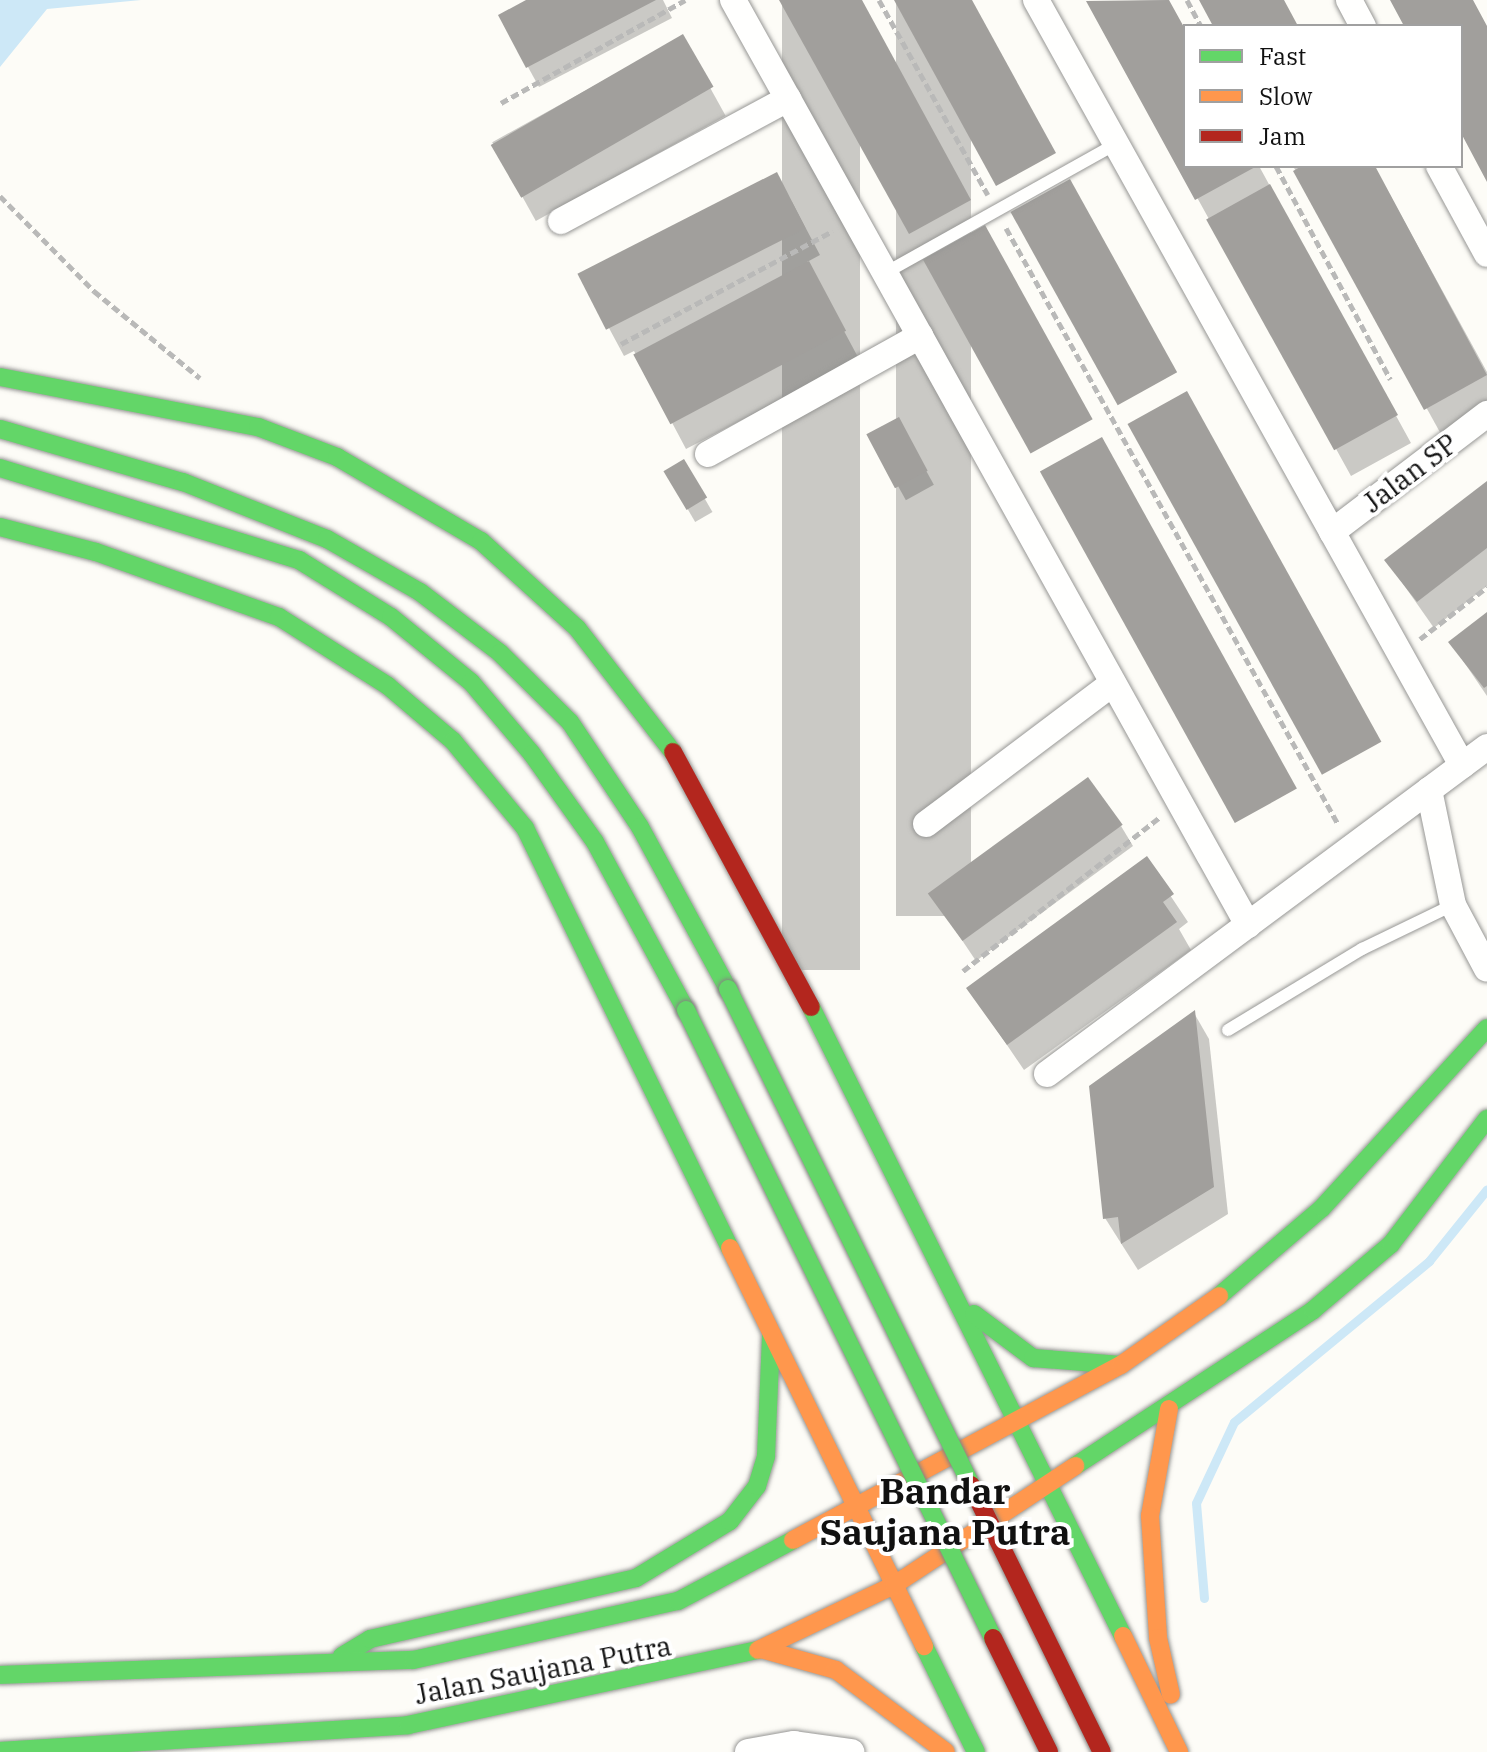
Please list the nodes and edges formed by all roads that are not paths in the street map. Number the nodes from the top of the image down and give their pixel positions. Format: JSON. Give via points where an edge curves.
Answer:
{"nodes":[{"id":1,"x":733,"y":0,"type":"edge"},
{"id":2,"x":1036,"y":0,"type":"edge"},
{"id":3,"x":1349,"y":0,"type":"edge"},
{"id":4,"x":1362,"y":24,"type":"edge"},
{"id":5,"x":788,"y":99,"type":"junction"},
{"id":6,"x":1116,"y":144,"type":"junction"},
{"id":7,"x":1440,"y":168,"type":"edge"},
{"id":8,"x":561,"y":221,"type":"dead end"},
{"id":9,"x":1487,"y":254,"type":"edge"},
{"id":10,"x":885,"y":273,"type":"junction"},
{"id":11,"x":920,"y":336,"type":"junction"},
{"id":12,"x":6,"y":370,"type":"edge"},
{"id":13,"x":1487,"y":414,"type":"edge"},
{"id":14,"x":0,"y":429,"type":"edge"},
{"id":15,"x":708,"y":454,"type":"dead end"},
{"id":16,"x":0,"y":468,"type":"edge"},
{"id":17,"x":0,"y":527,"type":"edge"},
{"id":18,"x":1332,"y":532,"type":"junction"},
{"id":19,"x":1113,"y":683,"type":"junction"},
{"id":20,"x":1487,"y":747,"type":"edge"},
{"id":21,"x":1462,"y":765,"type":"junction"},
{"id":22,"x":1429,"y":790,"type":"junction"},
{"id":23,"x":926,"y":824,"type":"dead end"},
{"id":24,"x":1453,"y":905,"type":"junction"},
{"id":25,"x":1248,"y":925,"type":"junction"},
{"id":26,"x":1487,"y":969,"type":"edge"},
{"id":27,"x":1487,"y":1028,"type":"edge"},
{"id":28,"x":1228,"y":1030,"type":"dead end"},
{"id":29,"x":1047,"y":1074,"type":"dead end"},
{"id":30,"x":1487,"y":1119,"type":"edge"},
{"id":31,"x":963,"y":1304,"type":"junction"},
{"id":32,"x":771,"y":1334,"type":"junction"},
{"id":33,"x":1121,"y":1365,"type":"junction"},
{"id":34,"x":1169,"y":1409,"type":"junction"},
{"id":35,"x":1019,"y":1419,"type":"junction"},
{"id":36,"x":1051,"y":1486,"type":"junction"},
{"id":37,"x":856,"y":1505,"type":"junction"},
{"id":38,"x":894,"y":1585,"type":"junction"},
{"id":39,"x":761,"y":1649,"type":"junction"},
{"id":40,"x":327,"y":1665,"type":"junction"},
{"id":41,"x":0,"y":1675,"type":"edge"},
{"id":42,"x":0,"y":1751,"type":"edge"},
{"id":43,"x":748,"y":1752,"type":"edge"},
{"id":44,"x":851,"y":1752,"type":"edge"},
{"id":45,"x":946,"y":1752,"type":"edge"},
{"id":46,"x":976,"y":1752,"type":"edge"},
{"id":47,"x":1049,"y":1752,"type":"edge"},
{"id":48,"x":1102,"y":1752,"type":"edge"},
{"id":49,"x":1181,"y":1752,"type":"edge"}],
"edges":[{"from":1,"to":5,"type":"street"},
{"from":2,"to":6,"type":"street"},
{"from":3,"to":4,"type":"street"},
{"from":5,"to":8,"type":"street"},
{"from":5,"to":10,"type":"street"},
{"from":6,"to":10,"type":"lane"},
{"from":6,"to":18,"type":"street"},
{"from":7,"to":9,"type":"street"},
{"from":10,"to":11,"type":"street"},
{"from":11,"to":15,"type":"street"},
{"from":11,"to":19,"type":"street"},
{"from":12,"to":31,"type":"main road","via":[[46,385],[258,427],[337,457],[481,541],[577,628],[656,724],[707,805]]},
{"from":13,"to":18,"type":"street","name":"Jalan SP"},
{"from":14,"to":48,"type":"main road","bridge":true,"via":[[183,482],[327,539],[420,592],[488,644],[570,722],[640,827],[728,989]]},
{"from":16,"to":47,"type":"main road","bridge":true,"via":[[299,560],[391,617],[471,682],[532,754],[595,842],[686,1010]]},
{"from":17,"to":32,"type":"main road","via":[[111,556],[279,617],[375,677],[453,741],[525,828]]},
{"from":18,"to":21,"type":"street"},
{"from":19,"to":23,"type":"street"},
{"from":19,"to":25,"type":"street"},
{"from":20,"to":21,"type":"street"},
{"from":21,"to":22,"type":"street"},
{"from":22,"to":24,"type":"street"},
{"from":22,"to":25,"type":"street"},
{"from":24,"to":26,"type":"street"},
{"from":24,"to":28,"type":"lane","via":[[1362,949]]},
{"from":25,"to":29,"type":"street"},
{"from":27,"to":33,"type":"main road","name":"Jalan Saujana Putra","via":[[1322,1208],[1232,1287]]},
{"from":30,"to":34,"type":"main road","name":"Jalan Saujana Putra","via":[[1391,1244],[1313,1310]]},
{"from":31,"to":33,"type":"main road","via":[[1033,1358]]},
{"from":31,"to":35,"type":"main road"},
{"from":32,"to":37,"type":"main road"},
{"from":32,"to":40,"type":"main road","via":[[771,1420],[757,1486],[730,1521],[699,1545],[636,1578],[370,1639]]},
{"from":33,"to":35,"type":"main road","name":"Jalan Saujana Putra"},
{"from":34,"to":36,"type":"main road","name":"Jalan Saujana Putra"},
{"from":34,"to":49,"type":"main road","via":[[1150,1516],[1158,1638]]},
{"from":35,"to":36,"type":"main road"},
{"from":35,"to":37,"type":"main road","name":"Jalan Saujana Putra"},
{"from":36,"to":38,"type":"main road","name":"Jalan Saujana Putra"},
{"from":36,"to":49,"type":"main road"},
{"from":37,"to":38,"type":"main road"},
{"from":37,"to":40,"type":"main road","name":"Jalan Saujana Putra","via":[[678,1601],[413,1660]]},
{"from":38,"to":39,"type":"main road","name":"Jalan Saujana Putra"},
{"from":38,"to":46,"type":"main road"},
{"from":39,"to":42,"type":"main road","name":"Jalan Saujana Putra","via":[[408,1725]]},
{"from":39,"to":45,"type":"main road","via":[[846,1676]]},
{"from":40,"to":41,"type":"main road","name":"Jalan Saujana Putra"},
{"from":43,"to":44,"type":"street","via":[[794,1744]]}]}
